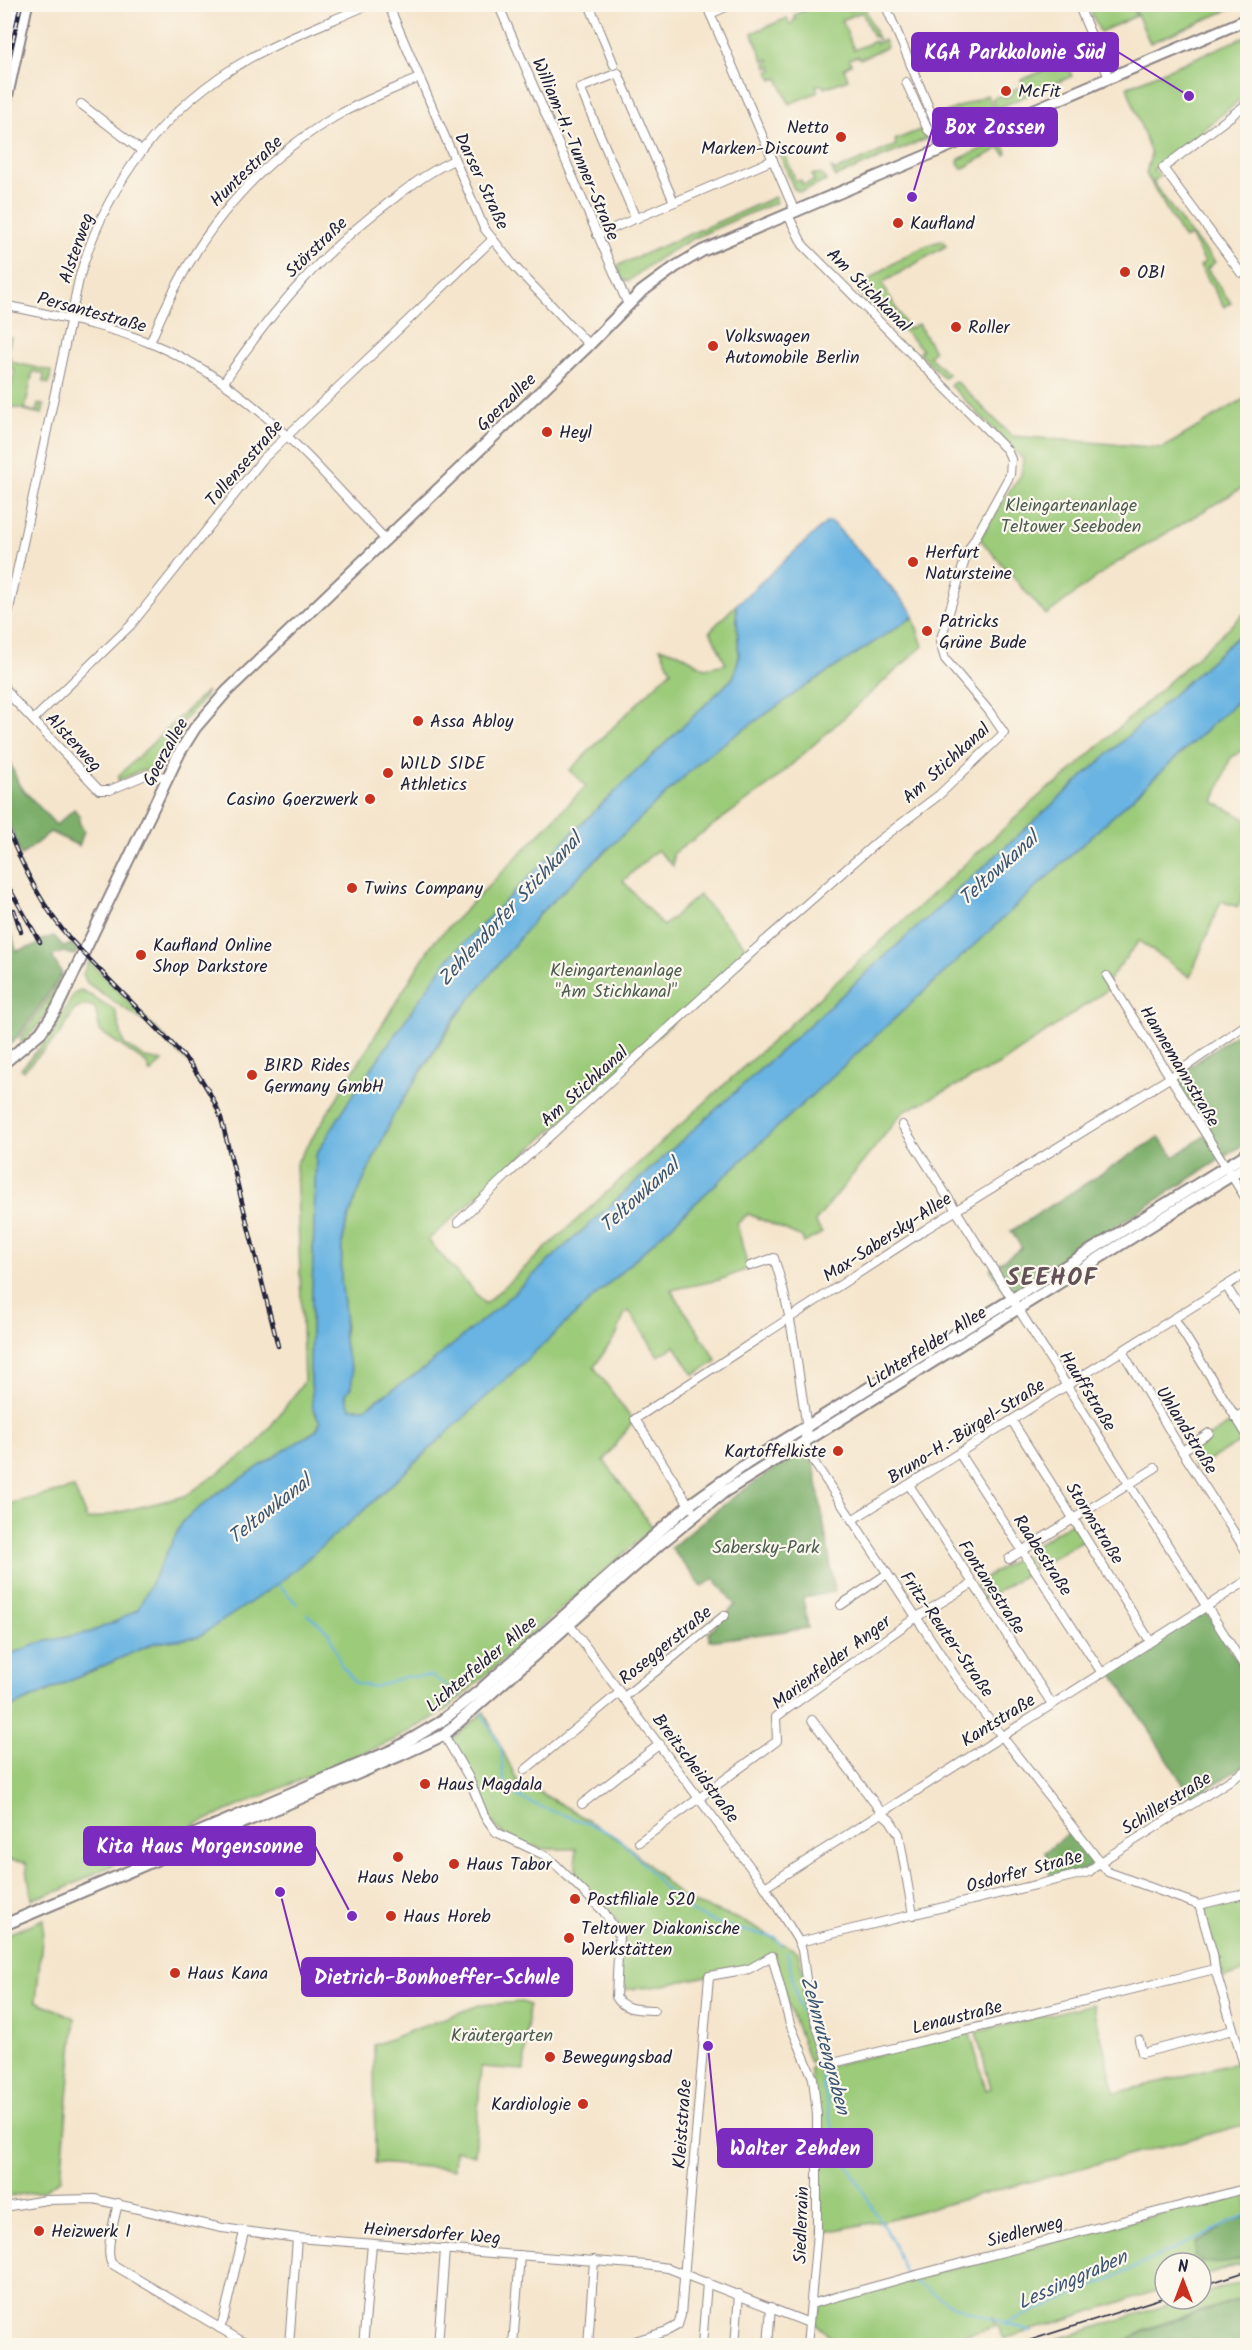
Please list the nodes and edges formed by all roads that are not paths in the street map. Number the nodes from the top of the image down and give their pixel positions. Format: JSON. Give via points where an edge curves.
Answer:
{"nodes":[{"id":1,"x":370,"y":4,"type":"edge"},
{"id":2,"x":388,"y":4,"type":"edge"},
{"id":3,"x":498,"y":4,"type":"edge"},
{"id":4,"x":589,"y":4,"type":"edge"},
{"id":5,"x":706,"y":4,"type":"edge"},
{"id":6,"x":733,"y":4,"type":"edge"},
{"id":7,"x":885,"y":4,"type":"edge"},
{"id":8,"x":1078,"y":4,"type":"edge"},
{"id":9,"x":14,"y":9,"type":"edge"},
{"id":10,"x":26,"y":10,"type":"edge"},
{"id":11,"x":711,"y":14,"type":"junction"},
{"id":12,"x":1248,"y":19,"type":"edge"},
{"id":13,"x":4,"y":53,"type":"edge"},
{"id":14,"x":10,"y":60,"type":"edge"},
{"id":15,"x":616,"y":69,"type":"junction"},
{"id":16,"x":419,"y":78,"type":"junction"},
{"id":17,"x":1110,"y":78,"type":"junction"},
{"id":18,"x":906,"y":82,"type":"dead end"},
{"id":19,"x":6,"y":93,"type":"edge"},
{"id":20,"x":1248,"y":103,"type":"edge"},
{"id":21,"x":81,"y":104,"type":"dead end"},
{"id":22,"x":5,"y":109,"type":"edge"},
{"id":23,"x":936,"y":136,"type":"junction"},
{"id":24,"x":941,"y":149,"type":"junction"},
{"id":25,"x":142,"y":151,"type":"junction"},
{"id":26,"x":454,"y":160,"type":"junction"},
{"id":27,"x":773,"y":160,"type":"junction"},
{"id":28,"x":674,"y":202,"type":"junction"},
{"id":29,"x":791,"y":213,"type":"junction"},
{"id":30,"x":636,"y":219,"type":"junction"},
{"id":31,"x":597,"y":235,"type":"junction"},
{"id":32,"x":492,"y":240,"type":"junction"},
{"id":33,"x":1241,"y":273,"type":"dead end"},
{"id":34,"x":4,"y":305,"type":"edge"},
{"id":35,"x":628,"y":305,"type":"junction"},
{"id":36,"x":70,"y":319,"type":"junction"},
{"id":37,"x":150,"y":343,"type":"junction"},
{"id":38,"x":589,"y":345,"type":"junction"},
{"id":39,"x":224,"y":382,"type":"junction"},
{"id":40,"x":287,"y":435,"type":"junction"},
{"id":41,"x":386,"y":540,"type":"junction"},
{"id":42,"x":4,"y":633,"type":"edge"},
{"id":43,"x":4,"y":686,"type":"edge"},
{"id":44,"x":33,"y":720,"type":"junction"},
{"id":45,"x":169,"y":777,"type":"junction"},
{"id":46,"x":1107,"y":976,"type":"dead end"},
{"id":47,"x":1248,"y":1019,"type":"edge"},
{"id":48,"x":4,"y":1063,"type":"edge"},
{"id":49,"x":1171,"y":1077,"type":"junction"},
{"id":50,"x":902,"y":1125,"type":"dead end"},
{"id":51,"x":1248,"y":1153,"type":"edge"},
{"id":52,"x":1248,"y":1165,"type":"edge"},
{"id":53,"x":1228,"y":1171,"type":"junction"},
{"id":54,"x":1248,"y":1202,"type":"edge"},
{"id":55,"x":956,"y":1210,"type":"junction"},
{"id":56,"x":458,"y":1222,"type":"dead end"},
{"id":57,"x":750,"y":1266,"type":"dead end"},
{"id":58,"x":1248,"y":1272,"type":"edge"},
{"id":59,"x":1226,"y":1286,"type":"junction"},
{"id":60,"x":1015,"y":1304,"type":"junction"},
{"id":61,"x":789,"y":1317,"type":"junction"},
{"id":62,"x":1174,"y":1318,"type":"junction"},
{"id":63,"x":1248,"y":1320,"type":"edge"},
{"id":64,"x":1122,"y":1351,"type":"junction"},
{"id":65,"x":1067,"y":1385,"type":"junction"},
{"id":66,"x":1248,"y":1410,"type":"edge"},
{"id":67,"x":1235,"y":1418,"type":"junction"},
{"id":68,"x":1012,"y":1420,"type":"junction"},
{"id":69,"x":807,"y":1428,"type":"junction"},
{"id":70,"x":1209,"y":1433,"type":"dead end"},
{"id":71,"x":1248,"y":1437,"type":"edge"},
{"id":72,"x":804,"y":1443,"type":"junction"},
{"id":73,"x":1182,"y":1451,"type":"junction"},
{"id":74,"x":959,"y":1453,"type":"junction"},
{"id":75,"x":1155,"y":1468,"type":"dead end"},
{"id":76,"x":1129,"y":1484,"type":"junction"},
{"id":77,"x":909,"y":1485,"type":"junction"},
{"id":78,"x":693,"y":1509,"type":"junction"},
{"id":79,"x":1074,"y":1518,"type":"junction"},
{"id":80,"x":852,"y":1520,"type":"junction"},
{"id":81,"x":1023,"y":1551,"type":"junction"},
{"id":82,"x":1248,"y":1554,"type":"edge"},
{"id":83,"x":1009,"y":1559,"type":"dead end"},
{"id":84,"x":887,"y":1574,"type":"junction"},
{"id":85,"x":1248,"y":1580,"type":"edge"},
{"id":86,"x":972,"y":1584,"type":"junction"},
{"id":87,"x":841,"y":1605,"type":"dead end"},
{"id":88,"x":1206,"y":1608,"type":"junction"},
{"id":89,"x":725,"y":1615,"type":"dead end"},
{"id":90,"x":915,"y":1618,"type":"junction"},
{"id":91,"x":567,"y":1621,"type":"junction"},
{"id":92,"x":1150,"y":1641,"type":"junction"},
{"id":93,"x":1248,"y":1672,"type":"edge"},
{"id":94,"x":1102,"y":1673,"type":"junction"},
{"id":95,"x":621,"y":1695,"type":"junction"},
{"id":96,"x":1052,"y":1704,"type":"junction"},
{"id":97,"x":812,"y":1720,"type":"dead end"},
{"id":98,"x":444,"y":1735,"type":"junction"},
{"id":99,"x":1002,"y":1736,"type":"junction"},
{"id":100,"x":660,"y":1744,"type":"junction"},
{"id":101,"x":1248,"y":1769,"type":"edge"},
{"id":102,"x":525,"y":1770,"type":"dead end"},
{"id":103,"x":699,"y":1798,"type":"junction"},
{"id":104,"x":582,"y":1804,"type":"dead end"},
{"id":105,"x":882,"y":1813,"type":"junction"},
{"id":106,"x":639,"y":1842,"type":"dead end"},
{"id":107,"x":1100,"y":1862,"type":"junction"},
{"id":108,"x":107,"y":1881,"type":"junction"},
{"id":109,"x":765,"y":1887,"type":"junction"},
{"id":110,"x":1248,"y":1893,"type":"edge"},
{"id":111,"x":1199,"y":1905,"type":"junction"},
{"id":112,"x":913,"y":1915,"type":"junction"},
{"id":113,"x":4,"y":1925,"type":"edge"},
{"id":114,"x":799,"y":1942,"type":"junction"},
{"id":115,"x":772,"y":1956,"type":"joint"},
{"id":116,"x":1215,"y":1969,"type":"junction"},
{"id":117,"x":654,"y":2010,"type":"dead end"},
{"id":118,"x":1233,"y":2030,"type":"junction"},
{"id":119,"x":1139,"y":2040,"type":"dead end"},
{"id":120,"x":1248,"y":2078,"type":"edge"},
{"id":121,"x":1248,"y":2188,"type":"edge"},
{"id":122,"x":118,"y":2203,"type":"junction"},
{"id":123,"x":4,"y":2207,"type":"edge"},
{"id":124,"x":244,"y":2232,"type":"junction"},
{"id":125,"x":297,"y":2238,"type":"junction"},
{"id":126,"x":372,"y":2244,"type":"junction"},
{"id":127,"x":445,"y":2249,"type":"junction"},
{"id":128,"x":520,"y":2255,"type":"junction"},
{"id":129,"x":594,"y":2260,"type":"junction"},
{"id":130,"x":686,"y":2275,"type":"junction"},
{"id":131,"x":707,"y":2282,"type":"junction"},
{"id":132,"x":739,"y":2294,"type":"junction"},
{"id":133,"x":811,"y":2304,"type":"junction"},
{"id":134,"x":771,"y":2307,"type":"junction"},
{"id":135,"x":809,"y":2323,"type":"junction"},
{"id":136,"x":219,"y":2328,"type":"junction"},
{"id":137,"x":654,"y":2335,"type":"junction"},
{"id":138,"x":250,"y":2346,"type":"edge"},
{"id":139,"x":289,"y":2346,"type":"edge"},
{"id":140,"x":363,"y":2346,"type":"edge"},
{"id":141,"x":438,"y":2346,"type":"edge"},
{"id":142,"x":513,"y":2346,"type":"edge"},
{"id":143,"x":588,"y":2346,"type":"edge"},
{"id":144,"x":619,"y":2346,"type":"edge"},
{"id":145,"x":654,"y":2346,"type":"edge"},
{"id":146,"x":702,"y":2346,"type":"edge"},
{"id":147,"x":735,"y":2346,"type":"edge"},
{"id":148,"x":768,"y":2346,"type":"edge"},
{"id":149,"x":807,"y":2346,"type":"edge"}],
"edges":[{"from":1,"to":25,"type":"street","name":"Alsterweg","via":[[236,66],[181,108]]},
{"from":2,"to":16,"type":"street","name":"Darser Straße"},
{"from":3,"to":31,"type":"street","name":"William-H.-Tunner-Straße"},
{"from":4,"to":15,"type":"street"},
{"from":5,"to":11,"type":"street"},
{"from":6,"to":11,"type":"street"},
{"from":7,"to":23,"type":"street","via":[[937,127]]},
{"from":8,"to":17,"type":"street"},
{"from":9,"to":10,"type":"street"},
{"from":9,"to":13,"type":"street"},
{"from":10,"to":14,"type":"main road"},
{"from":11,"to":27,"type":"street"},
{"from":12,"to":17,"type":"main road","name":"Goerzallee"},
{"from":14,"to":19,"type":"main road"},
{"from":15,"to":28,"type":"street"},
{"from":15,"to":30,"type":"street","via":[[580,88]]},
{"from":16,"to":26,"type":"street","name":"Darser Straße"},
{"from":16,"to":37,"type":"street","name":"Huntestraße","via":[[330,120],[249,183],[189,261]]},
{"from":17,"to":24,"type":"main road","name":"Goerzallee"},
{"from":18,"to":23,"type":"street","via":[[928,130]]},
{"from":19,"to":22,"type":"main road"},
{"from":20,"to":33,"type":"street","via":[[1163,168]]},
{"from":21,"to":25,"type":"street"},
{"from":23,"to":24,"type":"street"},
{"from":24,"to":29,"type":"main road","name":"Goerzallee"},
{"from":25,"to":36,"type":"street","name":"Alsterweg","via":[[122,178],[100,220],[87,252]]},
{"from":26,"to":32,"type":"street","name":"Darser Straße"},
{"from":26,"to":39,"type":"street","name":"Störstraße","via":[[396,196],[335,247],[279,306]]},
{"from":27,"to":28,"type":"street"},
{"from":27,"to":29,"type":"street"},
{"from":28,"to":30,"type":"street"},
{"from":29,"to":35,"type":"main road","name":"Goerzallee","via":[[688,259],[656,279]]},
{"from":29,"to":56,"type":"street","name":"Am Stichkanal","via":[[803,245],[1007,450],[1011,459],[1010,475],[967,553],[940,642],[945,659],[1004,733],[939,795],[877,842],[751,953]]},
{"from":30,"to":31,"type":"street"},
{"from":31,"to":35,"type":"street","name":"William-H.-Tunner-Straße"},
{"from":32,"to":38,"type":"street","name":"Darser Straße"},
{"from":32,"to":40,"type":"street","name":"Tollensestraße"},
{"from":34,"to":36,"type":"street","name":"Persantestraße"},
{"from":35,"to":38,"type":"main road","name":"Goerzallee"},
{"from":36,"to":37,"type":"street","name":"Persantestraße"},
{"from":36,"to":42,"type":"street","name":"Alsterweg"},
{"from":37,"to":39,"type":"street","name":"Persantestraße","via":[[183,357]]},
{"from":38,"to":41,"type":"main road","name":"Goerzallee"},
{"from":39,"to":40,"type":"street","name":"Persantestraße"},
{"from":40,"to":41,"type":"street","name":"Persantestraße"},
{"from":40,"to":44,"type":"street","name":"Tollensestraße","via":[[249,476],[131,625]]},
{"from":41,"to":45,"type":"main road","name":"Goerzallee","via":[[224,694],[195,728]]},
{"from":43,"to":44,"type":"street","name":"Alsterweg"},
{"from":44,"to":45,"type":"street","name":"Alsterweg","via":[[99,790],[110,790],[146,775]]},
{"from":45,"to":48,"type":"main road","name":"Goerzallee","via":[[57,1008],[41,1032]]},
{"from":46,"to":49,"type":"street","name":"Hannemannstraße"},
{"from":47,"to":49,"type":"street","name":"Max-Sabersky-Allee","via":[[1244,1026]]},
{"from":49,"to":53,"type":"street","name":"Hannemannstraße"},
{"from":49,"to":55,"type":"street","name":"Max-Sabersky-Allee"},
{"from":50,"to":55,"type":"street","name":"Hauffstraße"},
{"from":51,"to":53,"type":"main road","name":"Lichterfelder Allee"},
{"from":52,"to":53,"type":"main road","name":"Lichterfelder Allee"},
{"from":53,"to":54,"type":"street","name":"Hannemannstraße"},
{"from":53,"to":60,"type":"main road","name":"Lichterfelder Allee"},
{"from":55,"to":60,"type":"street","name":"Hauffstraße"},
{"from":55,"to":61,"type":"street","name":"Max-Sabersky-Allee"},
{"from":57,"to":61,"type":"street","via":[[774,1258]]},
{"from":58,"to":59,"type":"street","name":"Bruno-H.-Bürgel-Straße"},
{"from":59,"to":62,"type":"street","name":"Bruno-H.-Bürgel-Straße"},
{"from":59,"to":63,"type":"street"},
{"from":60,"to":65,"type":"street","name":"Hauffstraße"},
{"from":60,"to":69,"type":"main road","name":"Lichterfelder Allee"},
{"from":60,"to":72,"type":"main road","name":"Lichterfelder Allee"},
{"from":61,"to":69,"type":"street"},
{"from":61,"to":78,"type":"street","name":"Max-Sabersky-Allee","via":[[636,1419]]},
{"from":62,"to":64,"type":"street","name":"Bruno-H.-Bürgel-Straße"},
{"from":62,"to":67,"type":"street"},
{"from":64,"to":65,"type":"street","name":"Bruno-H.-Bürgel-Straße"},
{"from":64,"to":73,"type":"street","name":"Uhlandstraße"},
{"from":65,"to":68,"type":"street","name":"Bruno-H.-Bürgel-Straße"},
{"from":65,"to":76,"type":"street","name":"Hauffstraße"},
{"from":66,"to":67,"type":"street"},
{"from":67,"to":71,"type":"street"},
{"from":68,"to":74,"type":"street","name":"Bruno-H.-Bürgel-Straße"},
{"from":68,"to":79,"type":"street","name":"Stormstraße"},
{"from":69,"to":72,"type":"street"},
{"from":69,"to":78,"type":"main road","name":"Lichterfelder Allee","via":[[749,1462]]},
{"from":70,"to":73,"type":"street"},
{"from":72,"to":78,"type":"main road","name":"Lichterfelder Allee"},
{"from":72,"to":80,"type":"street","name":"Fritz-Reuter-Straße"},
{"from":73,"to":82,"type":"street","name":"Uhlandstraße"},
{"from":74,"to":77,"type":"street","name":"Bruno-H.-Bürgel-Straße"},
{"from":74,"to":81,"type":"street","name":"Raabestraße"},
{"from":75,"to":76,"type":"street"},
{"from":76,"to":79,"type":"street"},
{"from":76,"to":88,"type":"street","name":"Hauffstraße"},
{"from":77,"to":80,"type":"street","name":"Bruno-H.-Bürgel-Straße"},
{"from":77,"to":86,"type":"street","name":"Fontanestraße"},
{"from":78,"to":91,"type":"main road","name":"Lichterfelder Allee"},
{"from":79,"to":81,"type":"street"},
{"from":79,"to":92,"type":"street","name":"Stormstraße"},
{"from":80,"to":84,"type":"street","name":"Fritz-Reuter-Straße"},
{"from":81,"to":83,"type":"street"},
{"from":81,"to":94,"type":"street","name":"Raabestraße"},
{"from":84,"to":87,"type":"street"},
{"from":84,"to":90,"type":"street","name":"Fritz-Reuter-Straße"},
{"from":85,"to":88,"type":"street","name":"Kantstraße"},
{"from":86,"to":90,"type":"street","name":"Marienfelder Anger"},
{"from":86,"to":96,"type":"street","name":"Fontanestraße"},
{"from":88,"to":92,"type":"street","name":"Kantstraße"},
{"from":88,"to":93,"type":"street","name":"Hauffstraße"},
{"from":89,"to":95,"type":"street","name":"Roseggerstraße"},
{"from":90,"to":99,"type":"street","name":"Fritz-Reuter-Straße"},
{"from":90,"to":103,"type":"street","name":"Marienfelder Anger","via":[[776,1717],[777,1742]]},
{"from":91,"to":95,"type":"street","name":"Breitscheidstraße"},
{"from":91,"to":98,"type":"main road","name":"Lichterfelder Allee"},
{"from":91,"to":108,"type":"main road","name":"Lichterfelder Allee","via":[[422,1734],[174,1843]]},
{"from":92,"to":94,"type":"street","name":"Kantstraße"},
{"from":94,"to":96,"type":"street","name":"Kantstraße"},
{"from":95,"to":100,"type":"street","name":"Breitscheidstraße"},
{"from":95,"to":102,"type":"street","name":"Roseggerstraße"},
{"from":96,"to":99,"type":"street","name":"Kantstraße"},
{"from":97,"to":105,"type":"street"},
{"from":98,"to":108,"type":"main road","name":"Lichterfelder Allee"},
{"from":98,"to":117,"type":"street","name":"Lichterfelder Allee","via":[[496,1832],[548,1857],[615,1926],[619,1935],[616,1997],[620,2003]]},
{"from":99,"to":105,"type":"street","name":"Kantstraße"},
{"from":99,"to":107,"type":"street","name":"Fritz-Reuter-Straße"},
{"from":100,"to":103,"type":"street","name":"Breitscheidstraße"},
{"from":100,"to":104,"type":"street"},
{"from":101,"to":107,"type":"street","name":"Schillerstraße"},
{"from":103,"to":106,"type":"street","name":"Marienfelder Anger"},
{"from":103,"to":109,"type":"street","name":"Breitscheidstraße"},
{"from":105,"to":109,"type":"street","name":"Kantstraße"},
{"from":105,"to":112,"type":"street","via":[[899,1833]]},
{"from":107,"to":111,"type":"street","name":"Osdorfer Straße","via":[[1108,1872]]},
{"from":107,"to":112,"type":"street","name":"Osdorfer Straße","via":[[1089,1872]]},
{"from":108,"to":113,"type":"main road","name":"Lichterfelder Allee"},
{"from":109,"to":114,"type":"street","name":"Breitscheidstraße"},
{"from":110,"to":111,"type":"street"},
{"from":111,"to":116,"type":"street"},
{"from":112,"to":114,"type":"street","name":"Osdorfer Straße"},
{"from":114,"to":116,"type":"street","name":"Lenaustraße","via":[[809,2001],[829,2064]]},
{"from":115,"to":130,"type":"street","name":"Kleiststraße","via":[[749,1969],[709,1976]]},
{"from":115,"to":133,"type":"street","name":"Siedlerrain","via":[[790,2024],[813,2078],[818,2142]]},
{"from":116,"to":118,"type":"street"},
{"from":118,"to":119,"type":"street","via":[[1142,2053]]},
{"from":118,"to":120,"type":"street"},
{"from":121,"to":133,"type":"street","name":"Siedlerweg"},
{"from":122,"to":123,"type":"street","name":"Heinersdorfer Weg","via":[[82,2198]]},
{"from":122,"to":124,"type":"street","name":"Heinersdorfer Weg"},
{"from":122,"to":136,"type":"street","via":[[109,2255],[112,2264]]},
{"from":124,"to":125,"type":"street","name":"Heinersdorfer Weg"},
{"from":124,"to":136,"type":"street"},
{"from":125,"to":126,"type":"street","name":"Heinersdorfer Weg"},
{"from":125,"to":139,"type":"street"},
{"from":126,"to":127,"type":"street","name":"Heinersdorfer Weg"},
{"from":126,"to":140,"type":"street"},
{"from":127,"to":128,"type":"street","name":"Heinersdorfer Weg"},
{"from":127,"to":141,"type":"street"},
{"from":128,"to":129,"type":"street","name":"Heinersdorfer Weg"},
{"from":128,"to":142,"type":"street"},
{"from":129,"to":130,"type":"street","name":"Heinersdorfer Weg","via":[[668,2268]]},
{"from":129,"to":143,"type":"street"},
{"from":130,"to":131,"type":"street","name":"Heinersdorfer Weg"},
{"from":130,"to":137,"type":"street","name":"Kleiststraße","via":[[678,2325]]},
{"from":131,"to":132,"type":"street","name":"Heinersdorfer Weg"},
{"from":131,"to":146,"type":"street"},
{"from":132,"to":134,"type":"street","name":"Heinersdorfer Weg"},
{"from":132,"to":147,"type":"street"},
{"from":133,"to":135,"type":"street","name":"Siedlerrain"},
{"from":134,"to":135,"type":"street","name":"Heinersdorfer Weg"},
{"from":134,"to":148,"type":"street"},
{"from":135,"to":149,"type":"street"},
{"from":136,"to":138,"type":"street"},
{"from":137,"to":144,"type":"street"},
{"from":137,"to":145,"type":"street"}]}
